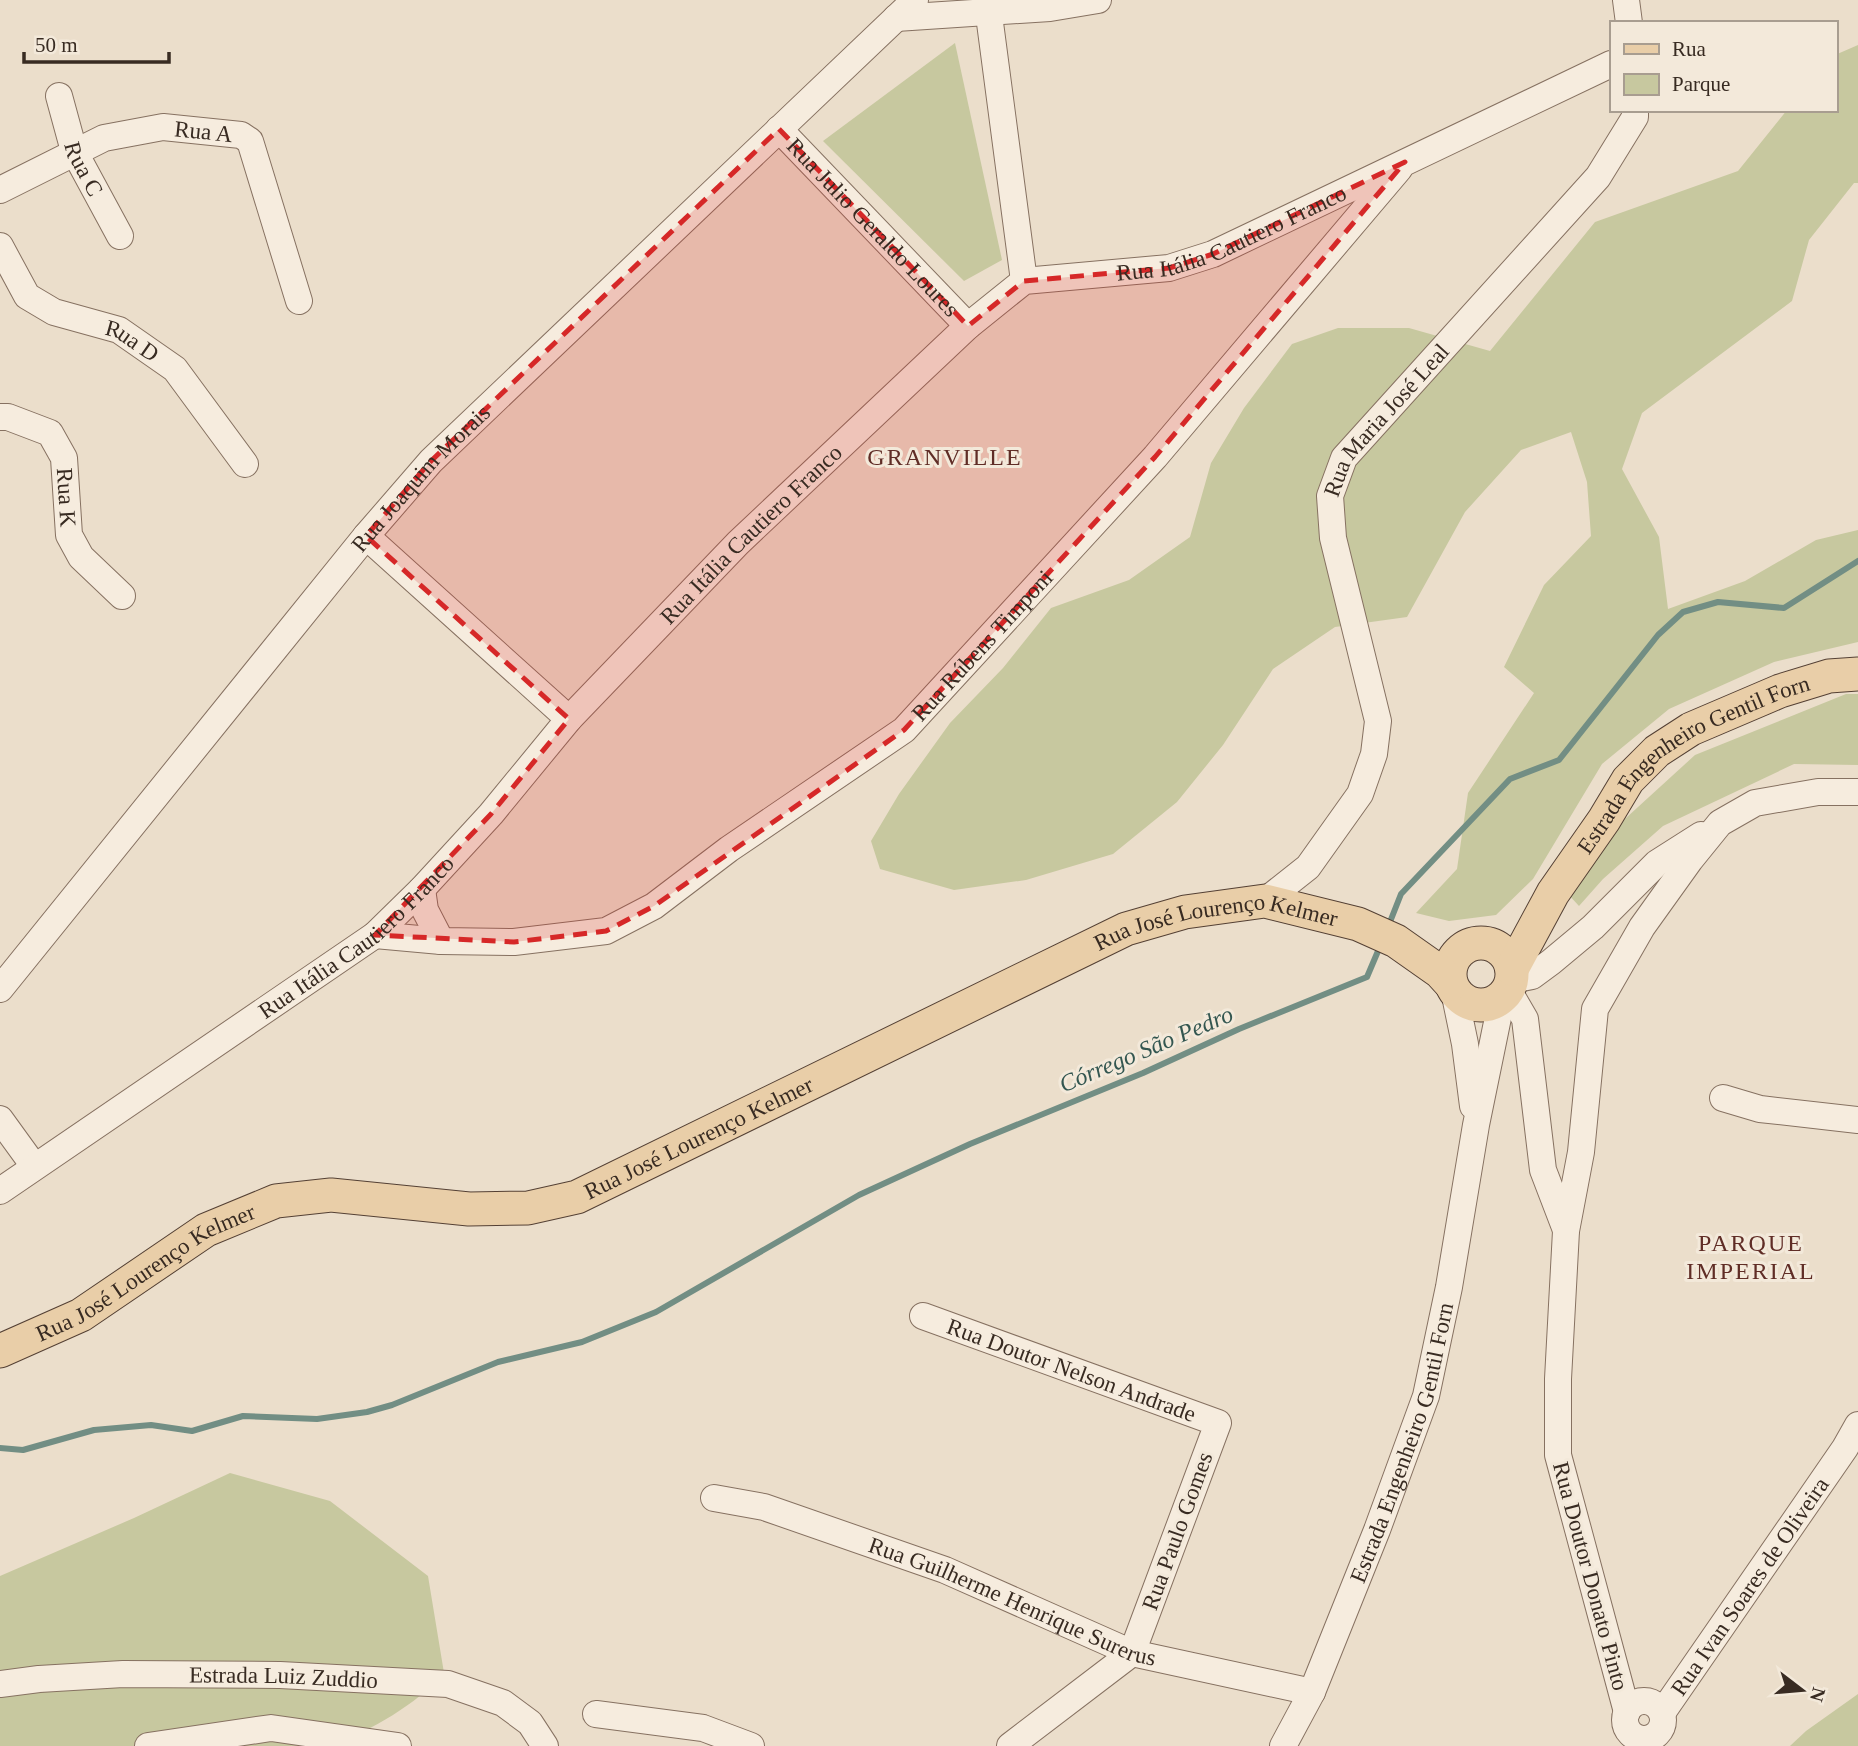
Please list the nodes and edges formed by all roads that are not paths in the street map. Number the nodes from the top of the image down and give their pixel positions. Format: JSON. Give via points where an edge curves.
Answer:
{"nodes":[{"id":1,"x":1098,"y":0,"type":"edge"},
{"id":2,"x":1626,"y":0,"type":"edge"},
{"id":3,"x":988,"y":6,"type":"edge"},
{"id":4,"x":905,"y":9,"type":"edge"},
{"id":5,"x":1629,"y":21,"type":"edge"},
{"id":6,"x":1610,"y":64,"type":"edge"},
{"id":7,"x":59,"y":96,"type":"dead end"},
{"id":8,"x":1635,"y":112,"type":"edge"},
{"id":9,"x":779,"y":129,"type":"junction"},
{"id":10,"x":74,"y":151,"type":"junction"},
{"id":11,"x":1405,"y":162,"type":"junction"},
{"id":12,"x":0,"y":190,"type":"edge"},
{"id":13,"x":120,"y":236,"type":"dead end"},
{"id":14,"x":0,"y":246,"type":"edge"},
{"id":15,"x":1024,"y":281,"type":"junction"},
{"id":16,"x":299,"y":301,"type":"dead end"},
{"id":17,"x":968,"y":326,"type":"junction"},
{"id":18,"x":0,"y":417,"type":"edge"},
{"id":19,"x":245,"y":464,"type":"dead end"},
{"id":20,"x":366,"y":536,"type":"junction"},
{"id":21,"x":122,"y":596,"type":"dead end"},
{"id":22,"x":1858,"y":674,"type":"edge"},
{"id":23,"x":569,"y":719,"type":"junction"},
{"id":24,"x":1858,"y":792,"type":"edge"},
{"id":25,"x":1720,"y":823,"type":"junction"},
{"id":26,"x":1308,"y":867,"type":"junction"},
{"id":27,"x":422,"y":889,"type":"junction"},
{"id":28,"x":1553,"y":893,"type":"junction"},
{"id":29,"x":1265,"y":901,"type":"junction"},
{"id":30,"x":1320,"y":915,"type":"junction"},
{"id":31,"x":375,"y":935,"type":"junction"},
{"id":32,"x":441,"y":941,"type":"junction"},
{"id":33,"x":1395,"y":941,"type":"junction"},
{"id":34,"x":1473,"y":945,"type":"junction"},
{"id":35,"x":1508,"y":984,"type":"junction"},
{"id":36,"x":1452,"y":988,"type":"junction"},
{"id":37,"x":0,"y":989,"type":"edge"},
{"id":38,"x":1723,"y":1098,"type":"dead end"},
{"id":39,"x":0,"y":1119,"type":"edge"},
{"id":40,"x":1858,"y":1120,"type":"edge"},
{"id":41,"x":1476,"y":1125,"type":"junction"},
{"id":42,"x":34,"y":1166,"type":"junction"},
{"id":43,"x":0,"y":1191,"type":"edge"},
{"id":44,"x":1566,"y":1231,"type":"junction"},
{"id":45,"x":923,"y":1317,"type":"dead end"},
{"id":46,"x":0,"y":1351,"type":"edge"},
{"id":47,"x":1218,"y":1423,"type":"joint"},
{"id":48,"x":1858,"y":1425,"type":"edge"},
{"id":49,"x":715,"y":1498,"type":"dead end"},
{"id":50,"x":1132,"y":1653,"type":"junction"},
{"id":51,"x":0,"y":1684,"type":"edge"},
{"id":52,"x":1312,"y":1692,"type":"junction"},
{"id":53,"x":596,"y":1714,"type":"dead end"},
{"id":54,"x":1640,"y":1730,"type":"edge"},
{"id":55,"x":265,"y":1737,"type":"edge"},
{"id":56,"x":149,"y":1746,"type":"edge"},
{"id":57,"x":398,"y":1746,"type":"edge"},
{"id":58,"x":545,"y":1746,"type":"edge"},
{"id":59,"x":751,"y":1746,"type":"edge"},
{"id":60,"x":1010,"y":1746,"type":"edge"},
{"id":61,"x":1283,"y":1746,"type":"edge"}],
"edges":[{"from":1,"to":3,"type":"street","name":"Rua Joaquim Morais","via":[[1050,8]]},
{"from":2,"to":5,"type":"street"},
{"from":3,"to":4,"type":"street","name":"Rua Joaquim Morais"},
{"from":3,"to":15,"type":"street"},
{"from":4,"to":9,"type":"street","name":"Rua Joaquim Morais"},
{"from":6,"to":11,"type":"street","name":"Rua Itália Cautiero Franco"},
{"from":7,"to":10,"type":"street","name":"Rua C"},
{"from":8,"to":26,"type":"street","name":"Rua Maria José Leal","via":[[1598,177],[1344,458],[1330,496],[1333,538],[1378,721],[1374,754],[1360,794]]},
{"from":9,"to":17,"type":"street","name":"Rua Julio Geraldo Loures"},
{"from":9,"to":20,"type":"street","name":"Rua Joaquim Morais","via":[[431,461]]},
{"from":10,"to":12,"type":"street","name":"Rua A"},
{"from":10,"to":13,"type":"street","name":"Rua C"},
{"from":10,"to":16,"type":"street","name":"Rua A","via":[[104,138],[163,127],[241,135],[250,141]]},
{"from":11,"to":15,"type":"street","name":"Rua Itália Cautiero Franco","via":[[1213,254],[1170,268]]},
{"from":11,"to":32,"type":"street","name":"Rua Rúbens Timponi","via":[[1155,457],[904,730],[654,905],[606,931],[514,942]]},
{"from":14,"to":19,"type":"street","name":"Rua D","via":[[27,296],[54,312],[119,330],[175,369]]},
{"from":15,"to":17,"type":"street","name":"Rua Itália Cautiero Franco"},
{"from":17,"to":23,"type":"street","name":"Rua Itália Cautiero Franco","via":[[738,543]]},
{"from":18,"to":21,"type":"street","name":"Rua K","via":[[50,433],[64,458],[69,535],[81,557]]},
{"from":20,"to":23,"type":"street"},
{"from":20,"to":37,"type":"street","name":"Rua Joaquim Morais"},
{"from":22,"to":28,"type":"main road","name":"Estrada Engenheiro Gentil Forn","via":[[1780,691],[1691,729],[1657,751],[1628,780]]},
{"from":23,"to":27,"type":"street","name":"Rua Itália Cautiero Franco"},
{"from":24,"to":25,"type":"street","name":"Rua Doutor Donato Pinto","via":[[1818,792],[1755,803]]},
{"from":25,"to":35,"type":"street","name":"Rua Doutor Donato Pinto","via":[[1657,863],[1551,962],[1532,976]]},
{"from":25,"to":44,"type":"street","name":"Rua Doutor Donato Pinto","via":[[1642,927],[1595,1009],[1581,1152]]},
{"from":26,"to":29,"type":"street","name":"Rua Maria José Leal"},
{"from":26,"to":30,"type":"street","via":[[1308,893]]},
{"from":27,"to":31,"type":"street","name":"Rua Itália Cautiero Franco"},
{"from":27,"to":32,"type":"street","via":[[425,910]]},
{"from":28,"to":34,"type":"main road","name":"Estrada Engenheiro Gentil Forn"},
{"from":28,"to":35,"type":"main road","name":"Estrada Engenheiro Gentil Forn"},
{"from":29,"to":30,"type":"main road","name":"Rua José Lourenço Kelmer"},
{"from":29,"to":46,"type":"main road","name":"Rua José Lourenço Kelmer","via":[[1185,912],[1126,929],[578,1198],[528,1208],[469,1209],[331,1195],[276,1201],[206,1230],[81,1315]]},
{"from":30,"to":33,"type":"main road","name":"Rua José Lourenço Kelmer","via":[[1358,924]]},
{"from":31,"to":32,"type":"street","name":"Rua Rúbens Timponi"},
{"from":31,"to":42,"type":"street","name":"Rua Itália Cautiero Franco"},
{"from":33,"to":34,"type":"main road","name":"Rua José Lourenço Kelmer"},
{"from":33,"to":36,"type":"main road","name":"Rua José Lourenço Kelmer","via":[[1440,972]]},
{"from":34,"to":35,"type":"main road","via":[[1493,945],[1502,951],[1509,959]]},
{"from":34,"to":36,"type":"main road","via":[[1451,964]]},
{"from":35,"to":36,"type":"main road","via":[[1492,1003],[1482,1006],[1461,999]]},
{"from":35,"to":41,"type":"street","name":"Estrada Engenheiro Gentil Forn"},
{"from":35,"to":44,"type":"street","name":"Rua Doutor Donato Pinto","via":[[1525,1019],[1543,1170]]},
{"from":36,"to":41,"type":"street","name":"Estrada Engenheiro Gentil Forn"},
{"from":38,"to":40,"type":"street","via":[[1760,1109]]},
{"from":39,"to":42,"type":"street"},
{"from":41,"to":52,"type":"street","name":"Estrada Engenheiro Gentil Forn","via":[[1426,1396]]},
{"from":42,"to":43,"type":"street","name":"Rua Itália Cautiero Franco"},
{"from":44,"to":54,"type":"street","name":"Rua Doutor Donato Pinto","via":[[1558,1455]]},
{"from":45,"to":47,"type":"street","name":"Rua Doutor Nelson Andrade"},
{"from":47,"to":50,"type":"street","name":"Rua Paulo Gomes"},
{"from":48,"to":54,"type":"street","name":"Rua Ivan Soares de Oliveira"},
{"from":49,"to":50,"type":"street","name":"Rua Guilherme Henrique Surerus","via":[[764,1507],[945,1570]]},
{"from":50,"to":52,"type":"street","name":"Rua Guilherme Henrique Surerus"},
{"from":50,"to":60,"type":"street"},
{"from":51,"to":58,"type":"street","name":"Estrada Luiz Zuddio","via":[[136,1674],[280,1675],[448,1684],[503,1703],[530,1723]]},
{"from":52,"to":61,"type":"street","name":"Estrada Engenheiro Gentil Forn"},
{"from":53,"to":59,"type":"street","via":[[702,1727]]},
{"from":55,"to":56,"type":"street"},
{"from":55,"to":57,"type":"street"}]}
